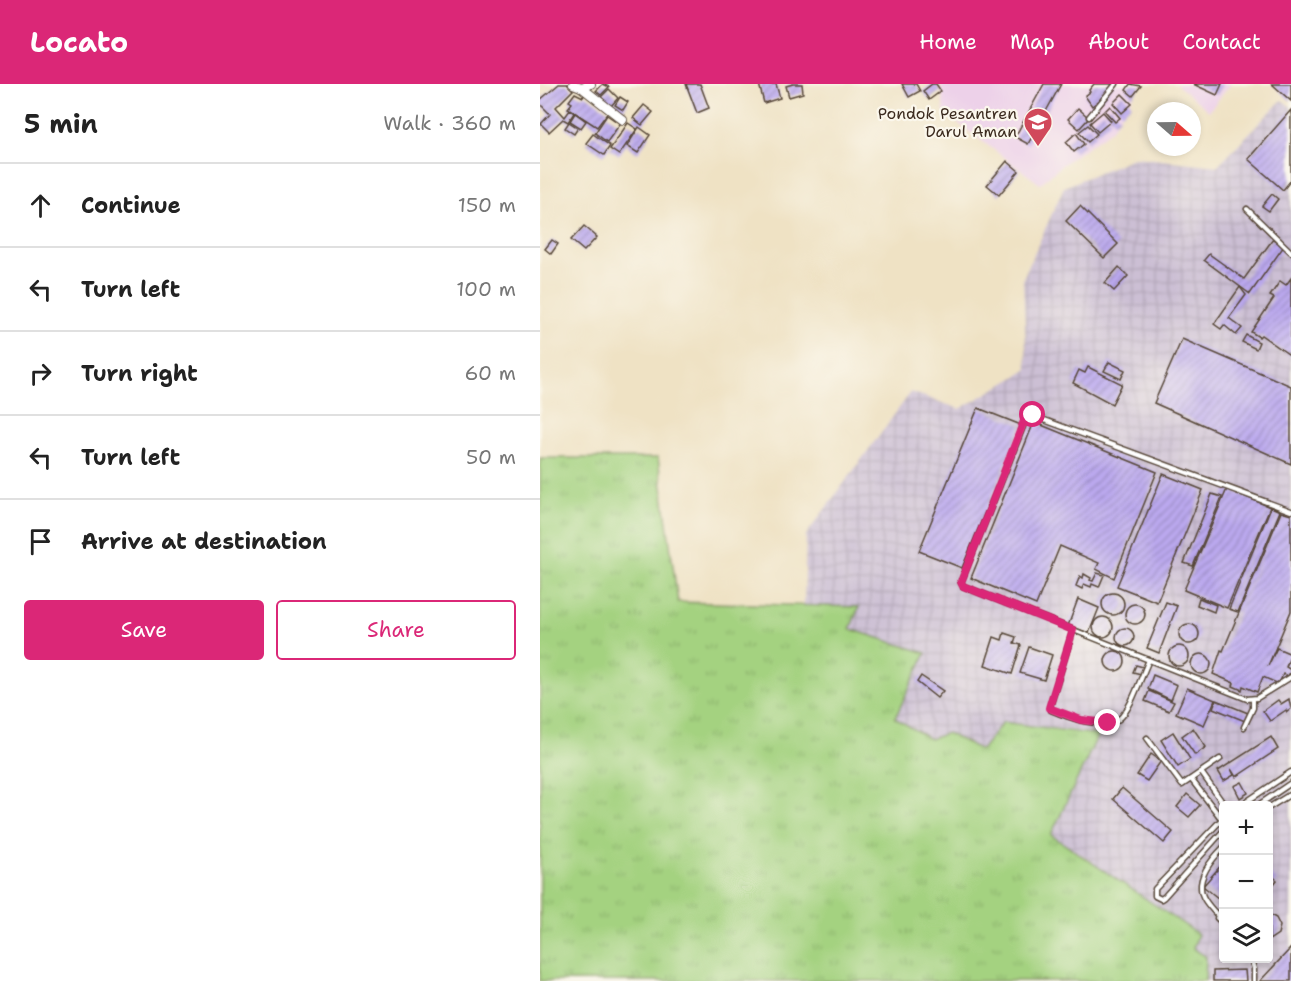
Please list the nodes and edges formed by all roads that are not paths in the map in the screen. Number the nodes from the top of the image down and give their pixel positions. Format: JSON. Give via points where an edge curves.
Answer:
{"nodes":[{"id":1,"x":591,"y":84,"type":"edge"},
{"id":2,"x":1116,"y":84,"type":"edge"},
{"id":3,"x":577,"y":85,"type":"edge"},
{"id":4,"x":1089,"y":117,"type":"dead end"},
{"id":5,"x":623,"y":120,"type":"dead end"},
{"id":6,"x":1247,"y":209,"type":"dead end"},
{"id":7,"x":1291,"y":252,"type":"edge"},
{"id":8,"x":1291,"y":511,"type":"edge"},
{"id":9,"x":1073,"y":630,"type":"junction"},
{"id":10,"x":1149,"y":660,"type":"junction"},
{"id":11,"x":1291,"y":677,"type":"edge"},
{"id":12,"x":1253,"y":699,"type":"junction"},
{"id":13,"x":1244,"y":728,"type":"dead end"},
{"id":14,"x":1147,"y":738,"type":"dead end"},
{"id":15,"x":1220,"y":759,"type":"dead end"},
{"id":16,"x":1202,"y":772,"type":"junction"},
{"id":17,"x":1291,"y":772,"type":"edge"},
{"id":18,"x":1191,"y":779,"type":"junction"},
{"id":19,"x":1291,"y":783,"type":"edge"},
{"id":20,"x":1291,"y":794,"type":"edge"},
{"id":21,"x":1222,"y":801,"type":"edge"},
{"id":22,"x":1248,"y":801,"type":"edge"},
{"id":23,"x":1264,"y":801,"type":"edge"},
{"id":24,"x":1273,"y":805,"type":"edge"},
{"id":25,"x":1219,"y":814,"type":"edge"},
{"id":26,"x":1219,"y":823,"type":"edge"},
{"id":27,"x":1219,"y":836,"type":"edge"},
{"id":28,"x":1219,"y":853,"type":"edge"},
{"id":29,"x":1219,"y":920,"type":"edge"},
{"id":30,"x":1252,"y":963,"type":"edge"},
{"id":31,"x":1254,"y":981,"type":"edge"}],
"edges":[{"from":1,"to":3,"type":"street"},
{"from":2,"to":4,"type":"lane"},
{"from":3,"to":5,"type":"street"},
{"from":6,"to":7,"type":"lane"},
{"from":8,"to":9,"type":"lane","via":[[1027,414],[961,582]]},
{"from":9,"to":10,"type":"lane"},
{"from":9,"to":10,"type":"lane","via":[[1050,706],[1059,713],[1108,723],[1119,719]]},
{"from":10,"to":12,"type":"lane"},
{"from":11,"to":12,"type":"lane"},
{"from":12,"to":13,"type":"lane"},
{"from":14,"to":18,"type":"lane","via":[[1180,784]]},
{"from":15,"to":16,"type":"lane"},
{"from":16,"to":18,"type":"lane"},
{"from":16,"to":21,"type":"lane"},
{"from":17,"to":22,"type":"lane"},
{"from":18,"to":25,"type":"lane"},
{"from":19,"to":23,"type":"lane"},
{"from":20,"to":24,"type":"lane"},
{"from":26,"to":27,"type":"lane","via":[[1155,890],[1155,896],[1164,897]]},
{"from":28,"to":29,"type":"lane","via":[[1210,863],[1200,888]]},
{"from":30,"to":31,"type":"lane"}]}
